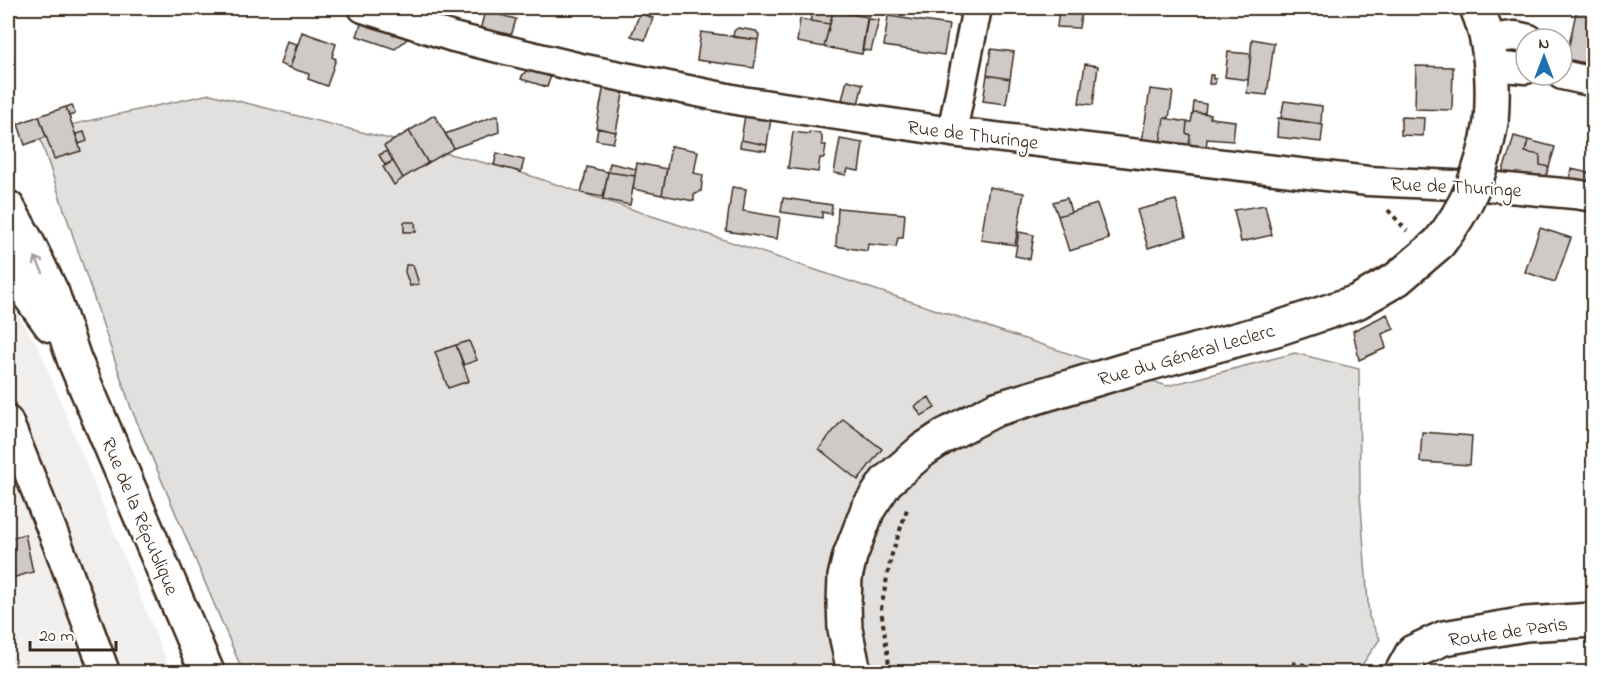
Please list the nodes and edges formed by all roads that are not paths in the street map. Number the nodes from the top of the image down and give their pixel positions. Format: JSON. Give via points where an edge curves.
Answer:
{"nodes":[{"id":1,"x":363,"y":8,"type":"edge"},
{"id":2,"x":977,"y":8,"type":"edge"},
{"id":3,"x":1477,"y":8,"type":"edge"},
{"id":4,"x":1514,"y":37,"type":"edge"},
{"id":5,"x":1489,"y":52,"type":"junction"},
{"id":6,"x":1514,"y":63,"type":"edge"},
{"id":7,"x":1574,"y":78,"type":"edge"},
{"id":8,"x":1593,"y":82,"type":"edge"},
{"id":9,"x":952,"y":132,"type":"junction"},
{"id":10,"x":1593,"y":197,"type":"edge"},
{"id":11,"x":8,"y":208,"type":"edge"},
{"id":12,"x":8,"y":271,"type":"edge"},
{"id":13,"x":74,"y":359,"type":"junction"},
{"id":14,"x":8,"y":421,"type":"edge"},
{"id":15,"x":1593,"y":620,"type":"edge"},
{"id":16,"x":105,"y":672,"type":"edge"},
{"id":17,"x":207,"y":672,"type":"edge"},
{"id":18,"x":854,"y":672,"type":"edge"},
{"id":19,"x":1402,"y":672,"type":"edge"}],
"edges":[{"from":1,"to":9,"type":"street","name":"Rue de Thuringe","via":[[453,37],[585,69],[742,101]]},
{"from":2,"to":9,"type":"street"},
{"from":3,"to":5,"type":"main road","name":"Rue du Général Leclerc"},
{"from":4,"to":5,"type":"street"},
{"from":5,"to":6,"type":"street"},
{"from":5,"to":18,"type":"main road","name":"Rue du Général Leclerc","bridge":true,"via":[[1491,122],[1475,184],[1461,213],[1434,248],[1397,279],[1357,302],[1276,329],[996,410],[923,450],[886,482],[868,509],[845,577],[847,638]]},
{"from":7,"to":8,"type":"street"},
{"from":9,"to":10,"type":"street","name":"Rue de Thuringe","via":[[1368,181],[1497,187]]},
{"from":13,"to":11,"type":"main road","name":"Rue de la République","one_way":true,"via":[[52,293]]},
{"from":12,"to":13,"type":"main road","name":"Rue de la République","via":[[35,301]]},
{"from":13,"to":17,"type":"main road","name":"Rue de la République"},
{"from":14,"to":16,"type":"street"},
{"from":15,"to":19,"type":"main road","name":"Route de Paris","via":[[1526,624],[1444,638],[1413,652]]}]}
